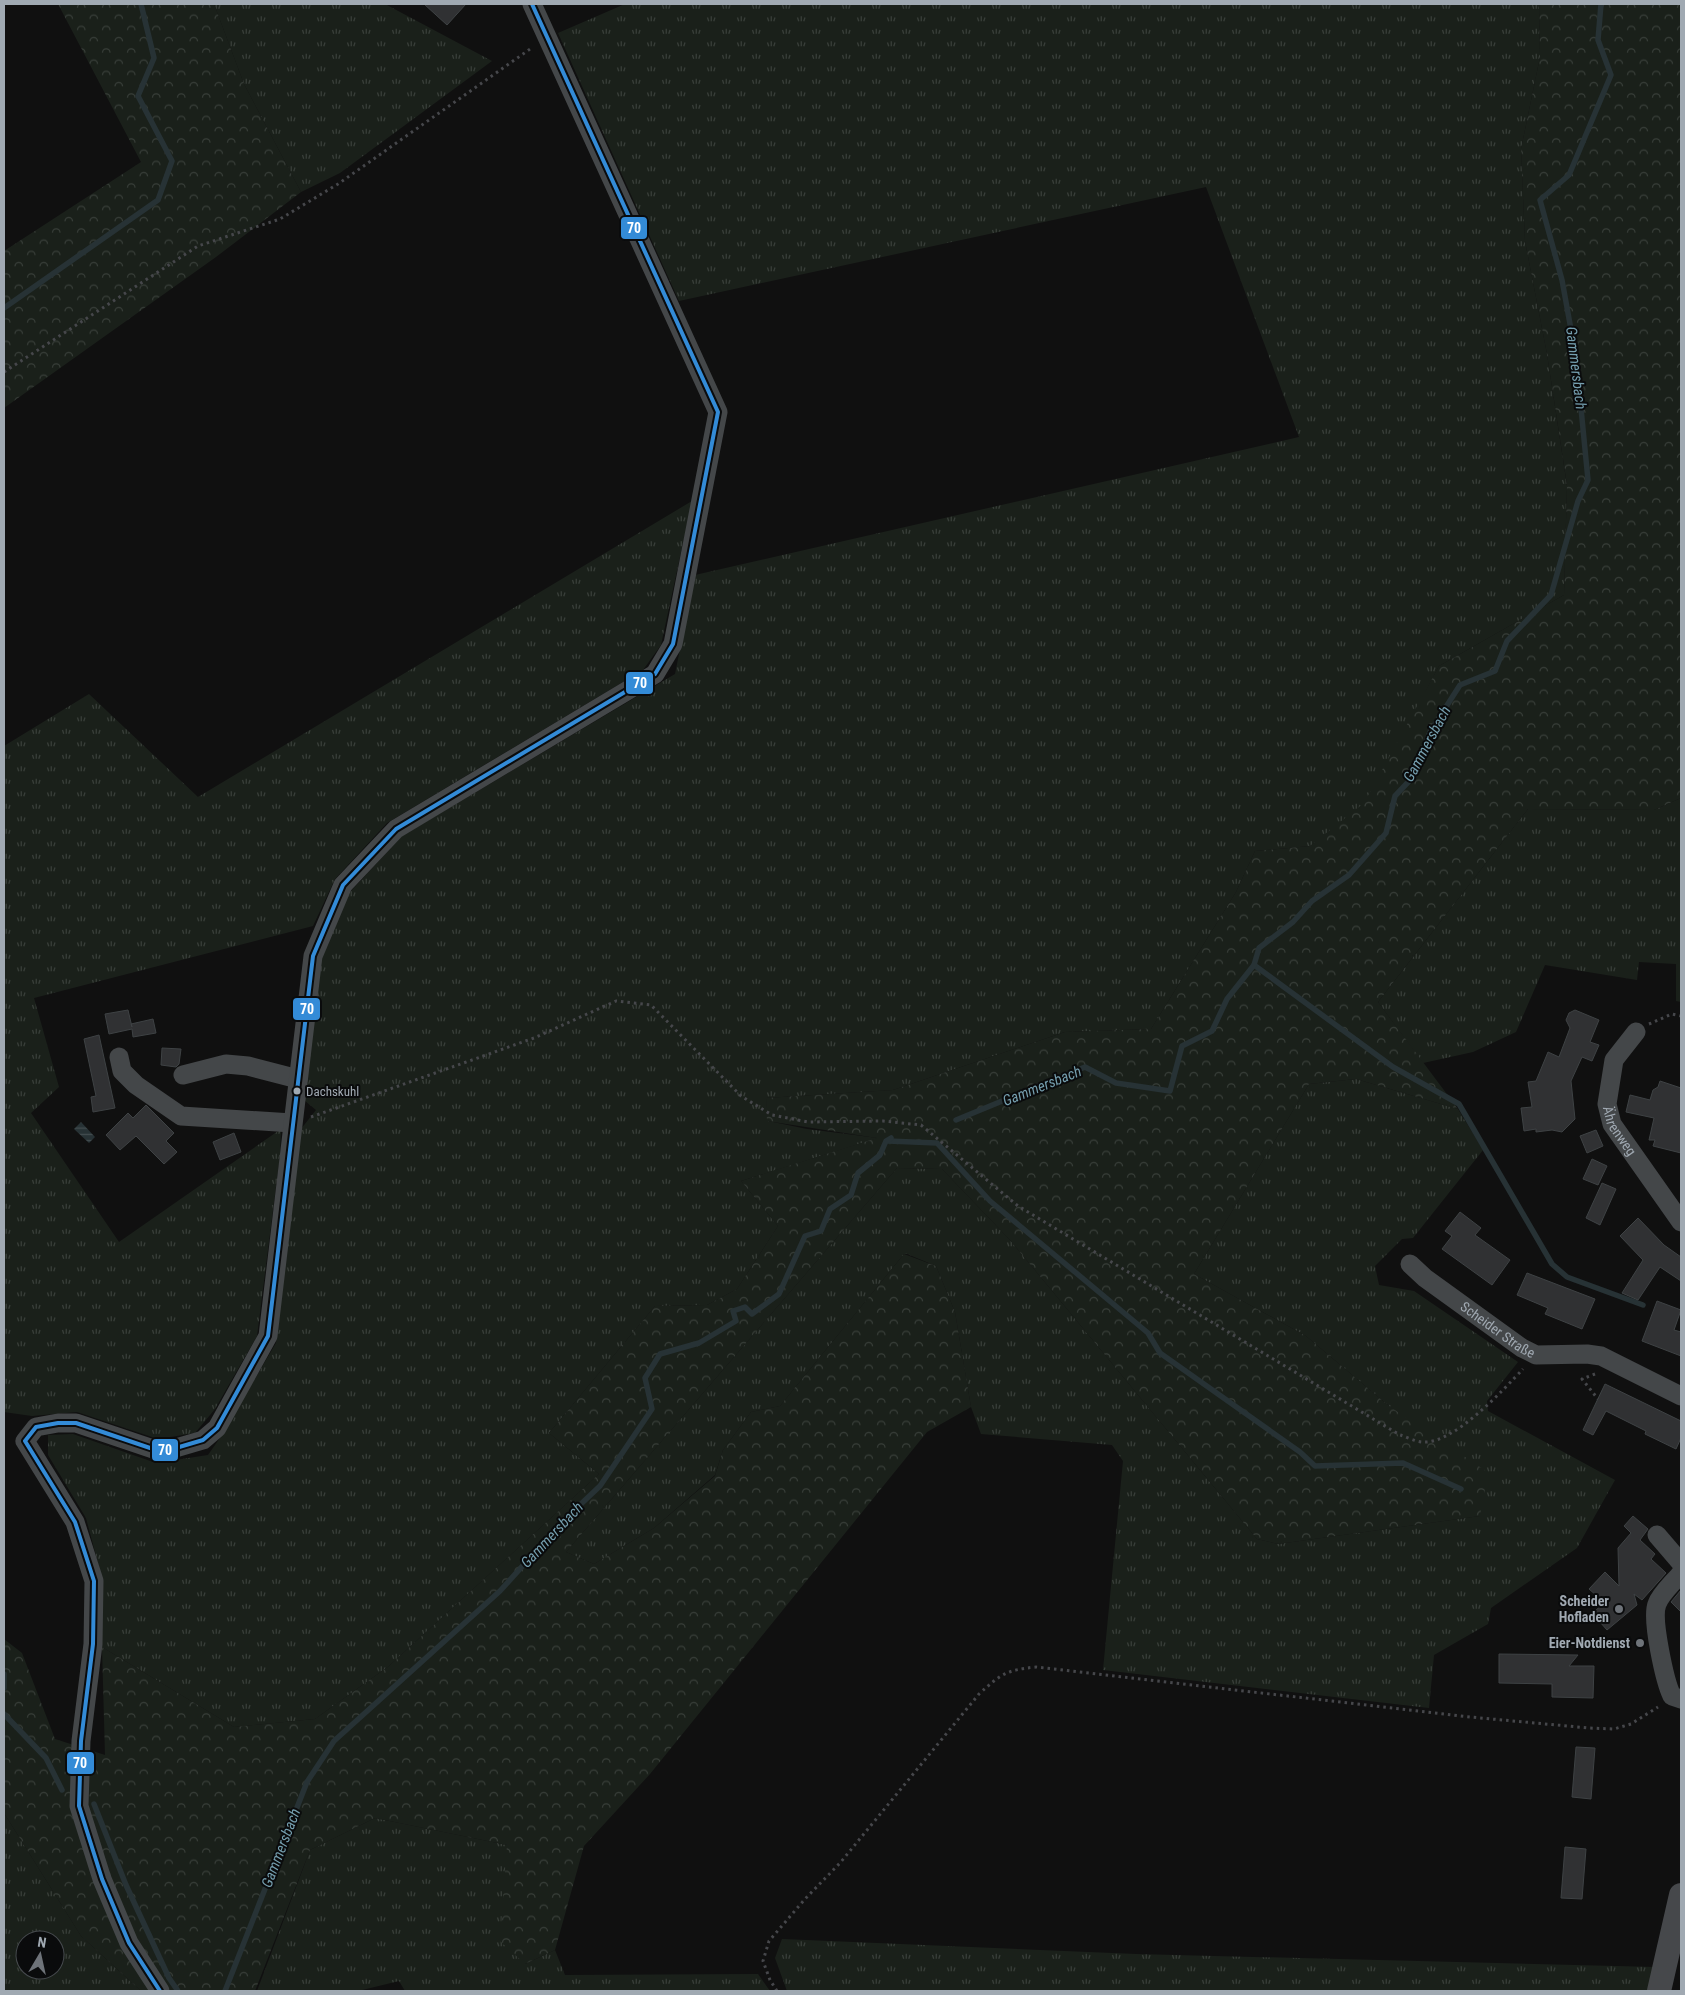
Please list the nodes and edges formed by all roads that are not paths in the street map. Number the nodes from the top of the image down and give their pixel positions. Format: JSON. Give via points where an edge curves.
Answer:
{"nodes":[{"id":1,"x":532,"y":4,"type":"edge"},
{"id":2,"x":1636,"y":1032,"type":"road end"},
{"id":3,"x":119,"y":1057,"type":"dead end"},
{"id":4,"x":183,"y":1075,"type":"dead end"},
{"id":5,"x":298,"y":1079,"type":"junction"},
{"id":6,"x":292,"y":1123,"type":"junction"},
{"id":7,"x":1681,"y":1222,"type":"edge"},
{"id":8,"x":1410,"y":1264,"type":"dead end"},
{"id":9,"x":1681,"y":1396,"type":"edge"},
{"id":10,"x":1657,"y":1535,"type":"dead end"},
{"id":11,"x":1681,"y":1564,"type":"edge"},
{"id":12,"x":1681,"y":1573,"type":"edge"},
{"id":13,"x":1677,"y":1697,"type":"edge"},
{"id":14,"x":1681,"y":1895,"type":"edge"},
{"id":15,"x":160,"y":1991,"type":"edge"},
{"id":16,"x":1659,"y":1991,"type":"edge"}],
"edges":[{"from":1,"to":5,"type":"street","via":[[718,412],[672,644],[655,674],[396,830],[343,885],[312,956]]},
{"from":2,"to":7,"type":"street","name":"Ährenweg","via":[[1614,1060],[1607,1104],[1612,1124]]},
{"from":3,"to":6,"type":"street","via":[[122,1071],[136,1085],[181,1116]]},
{"from":4,"to":5,"type":"street","via":[[226,1064],[248,1066]]},
{"from":5,"to":6,"type":"street"},
{"from":6,"to":15,"type":"street","via":[[268,1336],[217,1428],[203,1440],[169,1450],[156,1450],[76,1423],[36,1427],[25,1442],[75,1522],[94,1581],[93,1644],[81,1741],[80,1806],[102,1879],[129,1943]]},
{"from":8,"to":9,"type":"street","name":"Scheider Straße","via":[[1433,1284],[1536,1355],[1601,1356]]},
{"from":10,"to":11,"type":"street"},
{"from":12,"to":13,"type":"street","via":[[1657,1603],[1655,1616],[1666,1684]]},
{"from":14,"to":16,"type":"main road"}]}
